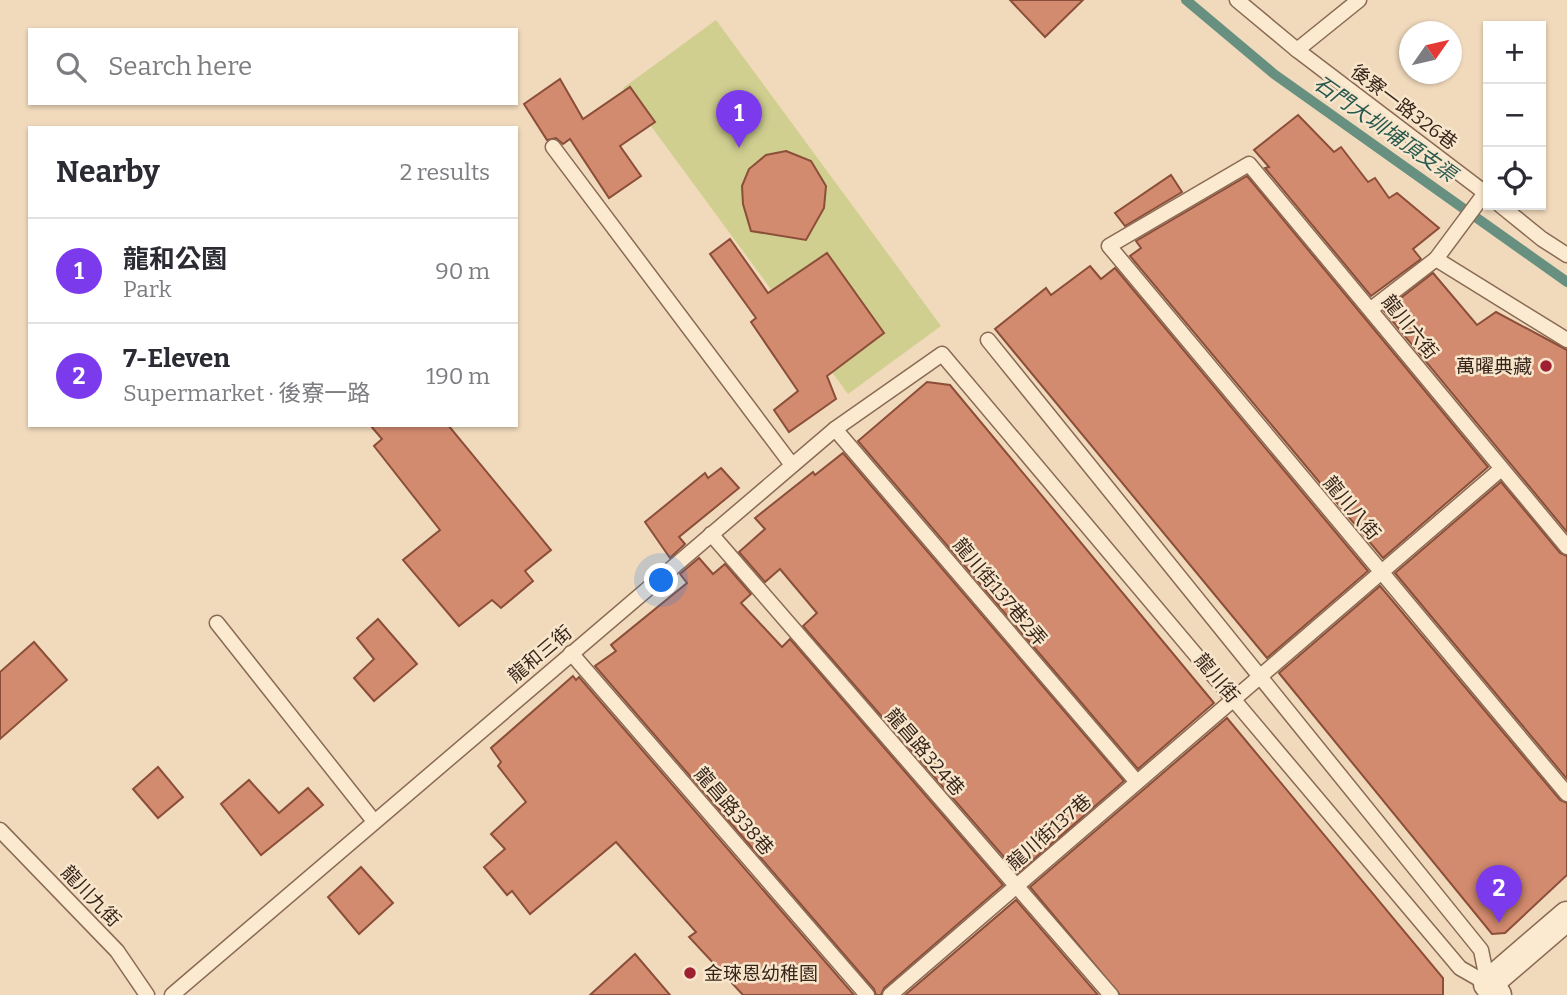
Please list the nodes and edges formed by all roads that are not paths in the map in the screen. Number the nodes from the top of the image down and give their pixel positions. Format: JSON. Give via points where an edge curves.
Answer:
{"nodes":[{"id":1,"x":1237,"y":0,"type":"edge"},
{"id":2,"x":1359,"y":0,"type":"edge"},
{"id":3,"x":1297,"y":50,"type":"junction"},
{"id":4,"x":553,"y":147,"type":"dead end"},
{"id":5,"x":1249,"y":163,"type":"joint"},
{"id":6,"x":1483,"y":195,"type":"edge"},
{"id":7,"x":1483,"y":197,"type":"edge"},
{"id":8,"x":1506,"y":210,"type":"edge"},
{"id":9,"x":1567,"y":254,"type":"edge"},
{"id":10,"x":1436,"y":259,"type":"junction"},
{"id":11,"x":1371,"y":309,"type":"junction"},
{"id":12,"x":988,"y":340,"type":"dead end"},
{"id":13,"x":1567,"y":340,"type":"edge"},
{"id":14,"x":942,"y":354,"type":"joint"},
{"id":15,"x":835,"y":429,"type":"junction"},
{"id":16,"x":792,"y":465,"type":"junction"},
{"id":17,"x":1500,"y":470,"type":"junction"},
{"id":18,"x":711,"y":534,"type":"junction"},
{"id":19,"x":1567,"y":547,"type":"edge"},
{"id":20,"x":1380,"y":570,"type":"junction"},
{"id":21,"x":217,"y":623,"type":"dead end"},
{"id":22,"x":570,"y":653,"type":"junction"},
{"id":23,"x":1261,"y":677,"type":"junction"},
{"id":24,"x":1234,"y":698,"type":"junction"},
{"id":25,"x":1136,"y":781,"type":"junction"},
{"id":26,"x":1567,"y":794,"type":"edge"},
{"id":27,"x":373,"y":820,"type":"junction"},
{"id":28,"x":0,"y":830,"type":"edge"},
{"id":29,"x":1015,"y":887,"type":"junction"},
{"id":30,"x":1567,"y":916,"type":"edge"},
{"id":31,"x":1486,"y":991,"type":"edge"},
{"id":32,"x":147,"y":995,"type":"edge"},
{"id":33,"x":172,"y":995,"type":"edge"},
{"id":34,"x":867,"y":995,"type":"edge"},
{"id":35,"x":890,"y":995,"type":"edge"},
{"id":36,"x":1111,"y":995,"type":"edge"}],
"edges":[{"from":1,"to":3,"type":"lane","name":"後寮一路326巷"},
{"from":2,"to":3,"type":"lane"},
{"from":3,"to":6,"type":"lane","name":"後寮一路326巷"},
{"from":4,"to":16,"type":"lane"},
{"from":5,"to":11,"type":"lane","name":"龍川六街"},
{"from":5,"to":20,"type":"lane","name":"龍川八街","via":[[1109,246]]},
{"from":7,"to":10,"type":"lane"},
{"from":8,"to":9,"type":"lane"},
{"from":10,"to":11,"type":"lane"},
{"from":10,"to":13,"type":"lane"},
{"from":11,"to":17,"type":"lane","name":"龍川六街"},
{"from":12,"to":23,"type":"lane"},
{"from":14,"to":15,"type":"lane","name":"龍和三街"},
{"from":14,"to":24,"type":"lane","name":"龍川街"},
{"from":15,"to":16,"type":"lane","name":"龍和三街"},
{"from":15,"to":25,"type":"lane","name":"龍川街137巷2弄"},
{"from":16,"to":18,"type":"lane","name":"龍和三街"},
{"from":17,"to":19,"type":"lane","name":"龍川六街"},
{"from":17,"to":20,"type":"lane","name":"龍川街137巷"},
{"from":18,"to":22,"type":"lane","name":"龍和三街"},
{"from":18,"to":29,"type":"lane","name":"龍昌路324巷"},
{"from":20,"to":23,"type":"lane","name":"龍川街137巷"},
{"from":20,"to":26,"type":"lane","name":"龍川八街"},
{"from":21,"to":27,"type":"lane"},
{"from":22,"to":27,"type":"lane","name":"龍和三街"},
{"from":22,"to":34,"type":"lane","name":"龍昌路338巷"},
{"from":23,"to":24,"type":"lane","name":"龍川街137巷"},
{"from":23,"to":31,"type":"lane","via":[[1481,950]]},
{"from":24,"to":25,"type":"lane","name":"龍川街137巷"},
{"from":24,"to":31,"type":"lane","name":"龍川街","via":[[1460,968]]},
{"from":25,"to":29,"type":"lane","name":"龍川街137巷"},
{"from":27,"to":33,"type":"lane","name":"龍和三街"},
{"from":28,"to":32,"type":"lane","name":"龍川九街","via":[[117,951]]},
{"from":29,"to":35,"type":"lane","name":"龍川街137巷"},
{"from":29,"to":36,"type":"lane","name":"龍昌路324巷"},
{"from":30,"to":31,"type":"street"}]}
